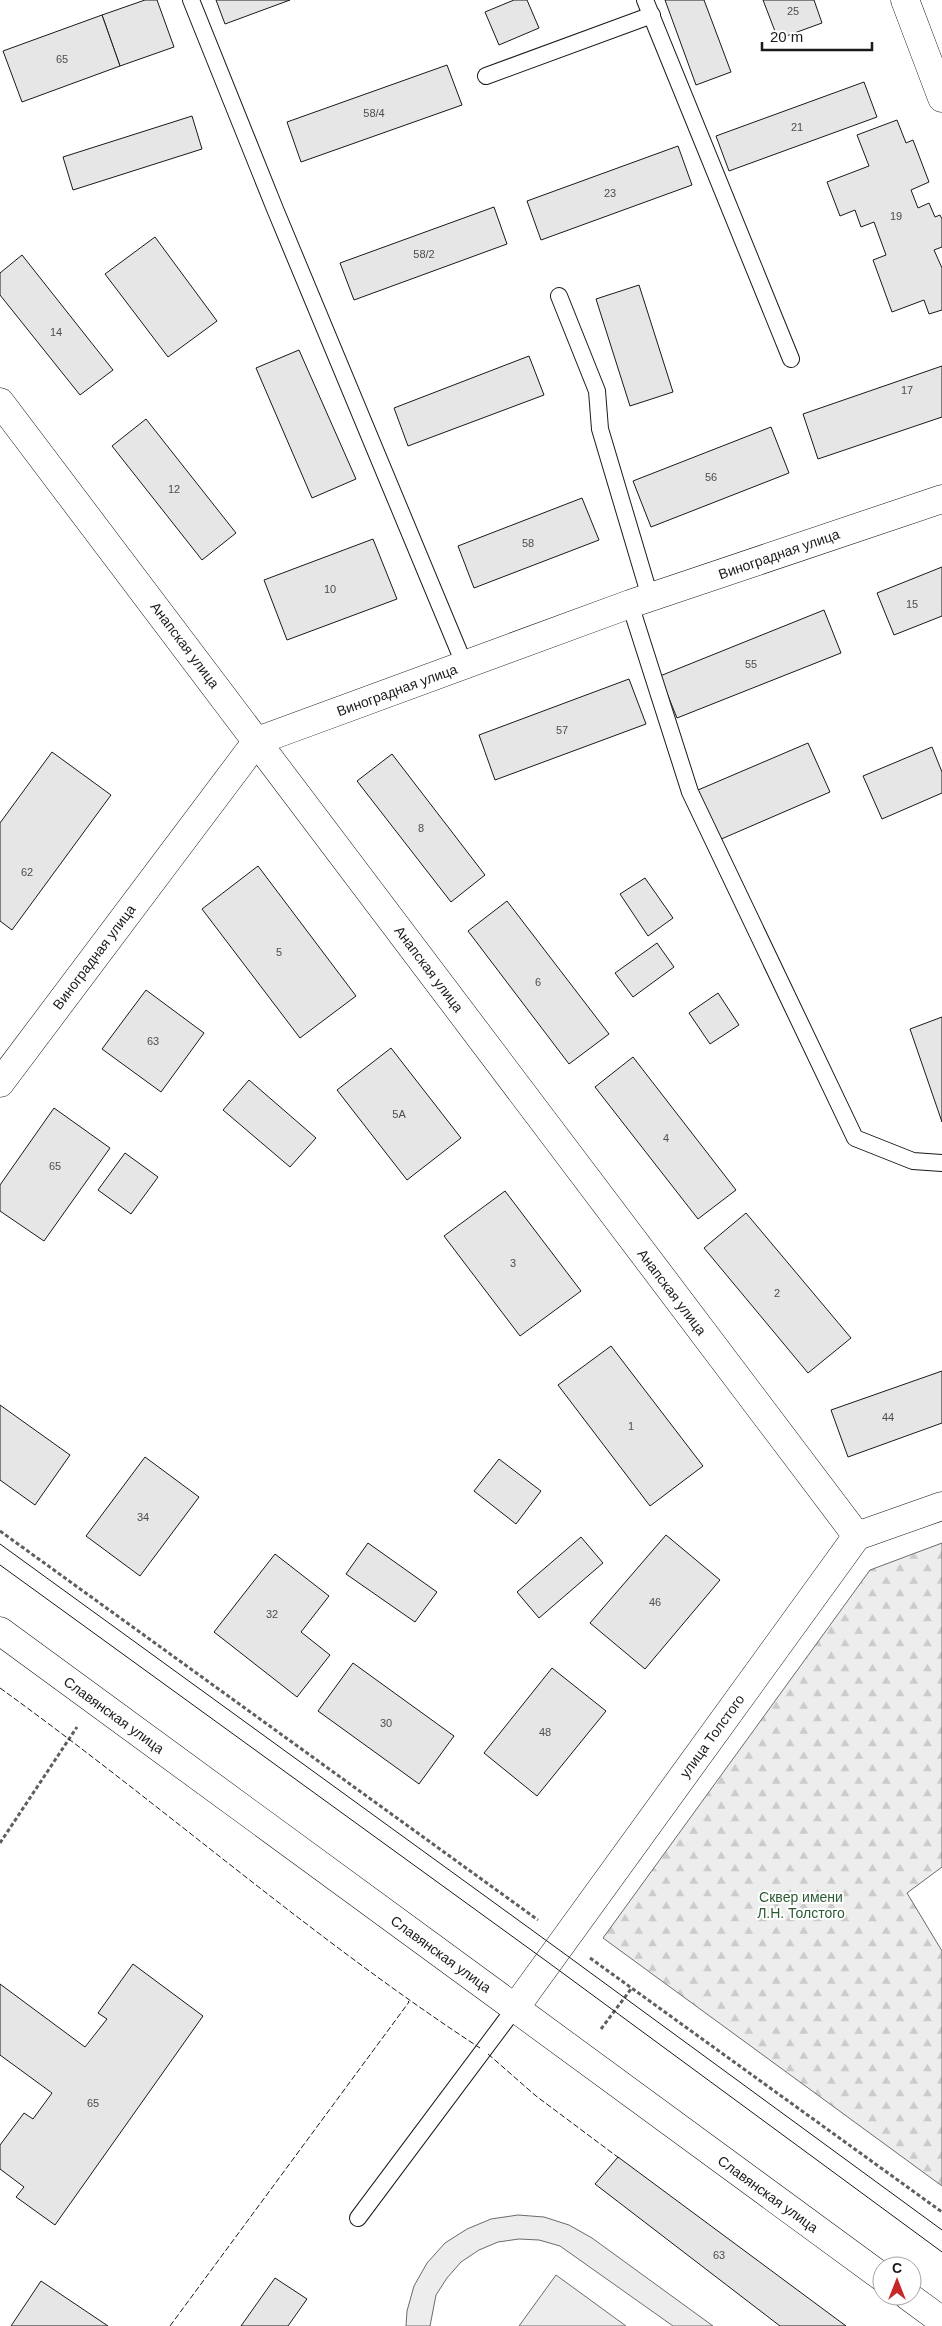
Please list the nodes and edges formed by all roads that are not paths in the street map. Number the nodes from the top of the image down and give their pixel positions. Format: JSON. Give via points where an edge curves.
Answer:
{"nodes":[{"id":1,"x":191,"y":0,"type":"edge"},
{"id":2,"x":645,"y":0,"type":"edge"},
{"id":3,"x":905,"y":0,"type":"edge"},
{"id":4,"x":652,"y":16,"type":"junction"},
{"id":5,"x":486,"y":76,"type":"dead end"},
{"id":6,"x":942,"y":98,"type":"edge"},
{"id":7,"x":559,"y":296,"type":"dead end"},
{"id":8,"x":791,"y":359,"type":"dead end"},
{"id":9,"x":0,"y":402,"type":"edge"},
{"id":10,"x":942,"y":499,"type":"edge"},
{"id":11,"x":640,"y":601,"type":"junction"},
{"id":12,"x":465,"y":666,"type":"junction"},
{"id":13,"x":257,"y":741,"type":"junction"},
{"id":14,"x":0,"y":1083,"type":"edge"},
{"id":15,"x":942,"y":1163,"type":"edge"},
{"id":16,"x":942,"y":1506,"type":"edge"},
{"id":17,"x":857,"y":1536,"type":"junction"},
{"id":18,"x":0,"y":1631,"type":"edge"},
{"id":19,"x":515,"y":2008,"type":"junction"},
{"id":20,"x":358,"y":2218,"type":"dead end"},
{"id":21,"x":872,"y":2270,"type":"edge"},
{"id":22,"x":922,"y":2306,"type":"edge"},
{"id":23,"x":942,"y":2321,"type":"edge"}],
"edges":[{"from":1,"to":12,"type":"lane"},
{"from":2,"to":4,"type":"lane"},
{"from":3,"to":6,"type":"street"},
{"from":4,"to":5,"type":"lane"},
{"from":4,"to":8,"type":"lane"},
{"from":7,"to":11,"type":"lane","via":[[597,391],[600,429]]},
{"from":9,"to":13,"type":"street","name":"Анапская улица"},
{"from":10,"to":11,"type":"street","name":"Виноградная улица"},
{"from":11,"to":12,"type":"street","name":"Виноградная улица"},
{"from":11,"to":15,"type":"lane","via":[[690,792],[855,1138],[913,1161]]},
{"from":12,"to":13,"type":"street","name":"Виноградная улица"},
{"from":13,"to":14,"type":"street","name":"Виноградная улица"},
{"from":13,"to":17,"type":"street","name":"Анапская улица"},
{"from":16,"to":17,"type":"street"},
{"from":17,"to":19,"type":"street","name":"улица Толстого"},
{"from":18,"to":19,"type":"street","name":"Славянская улица"},
{"from":19,"to":20,"type":"lane"},
{"from":19,"to":21,"type":"street","name":"Славянская улица"},
{"from":22,"to":23,"type":"street"}]}
